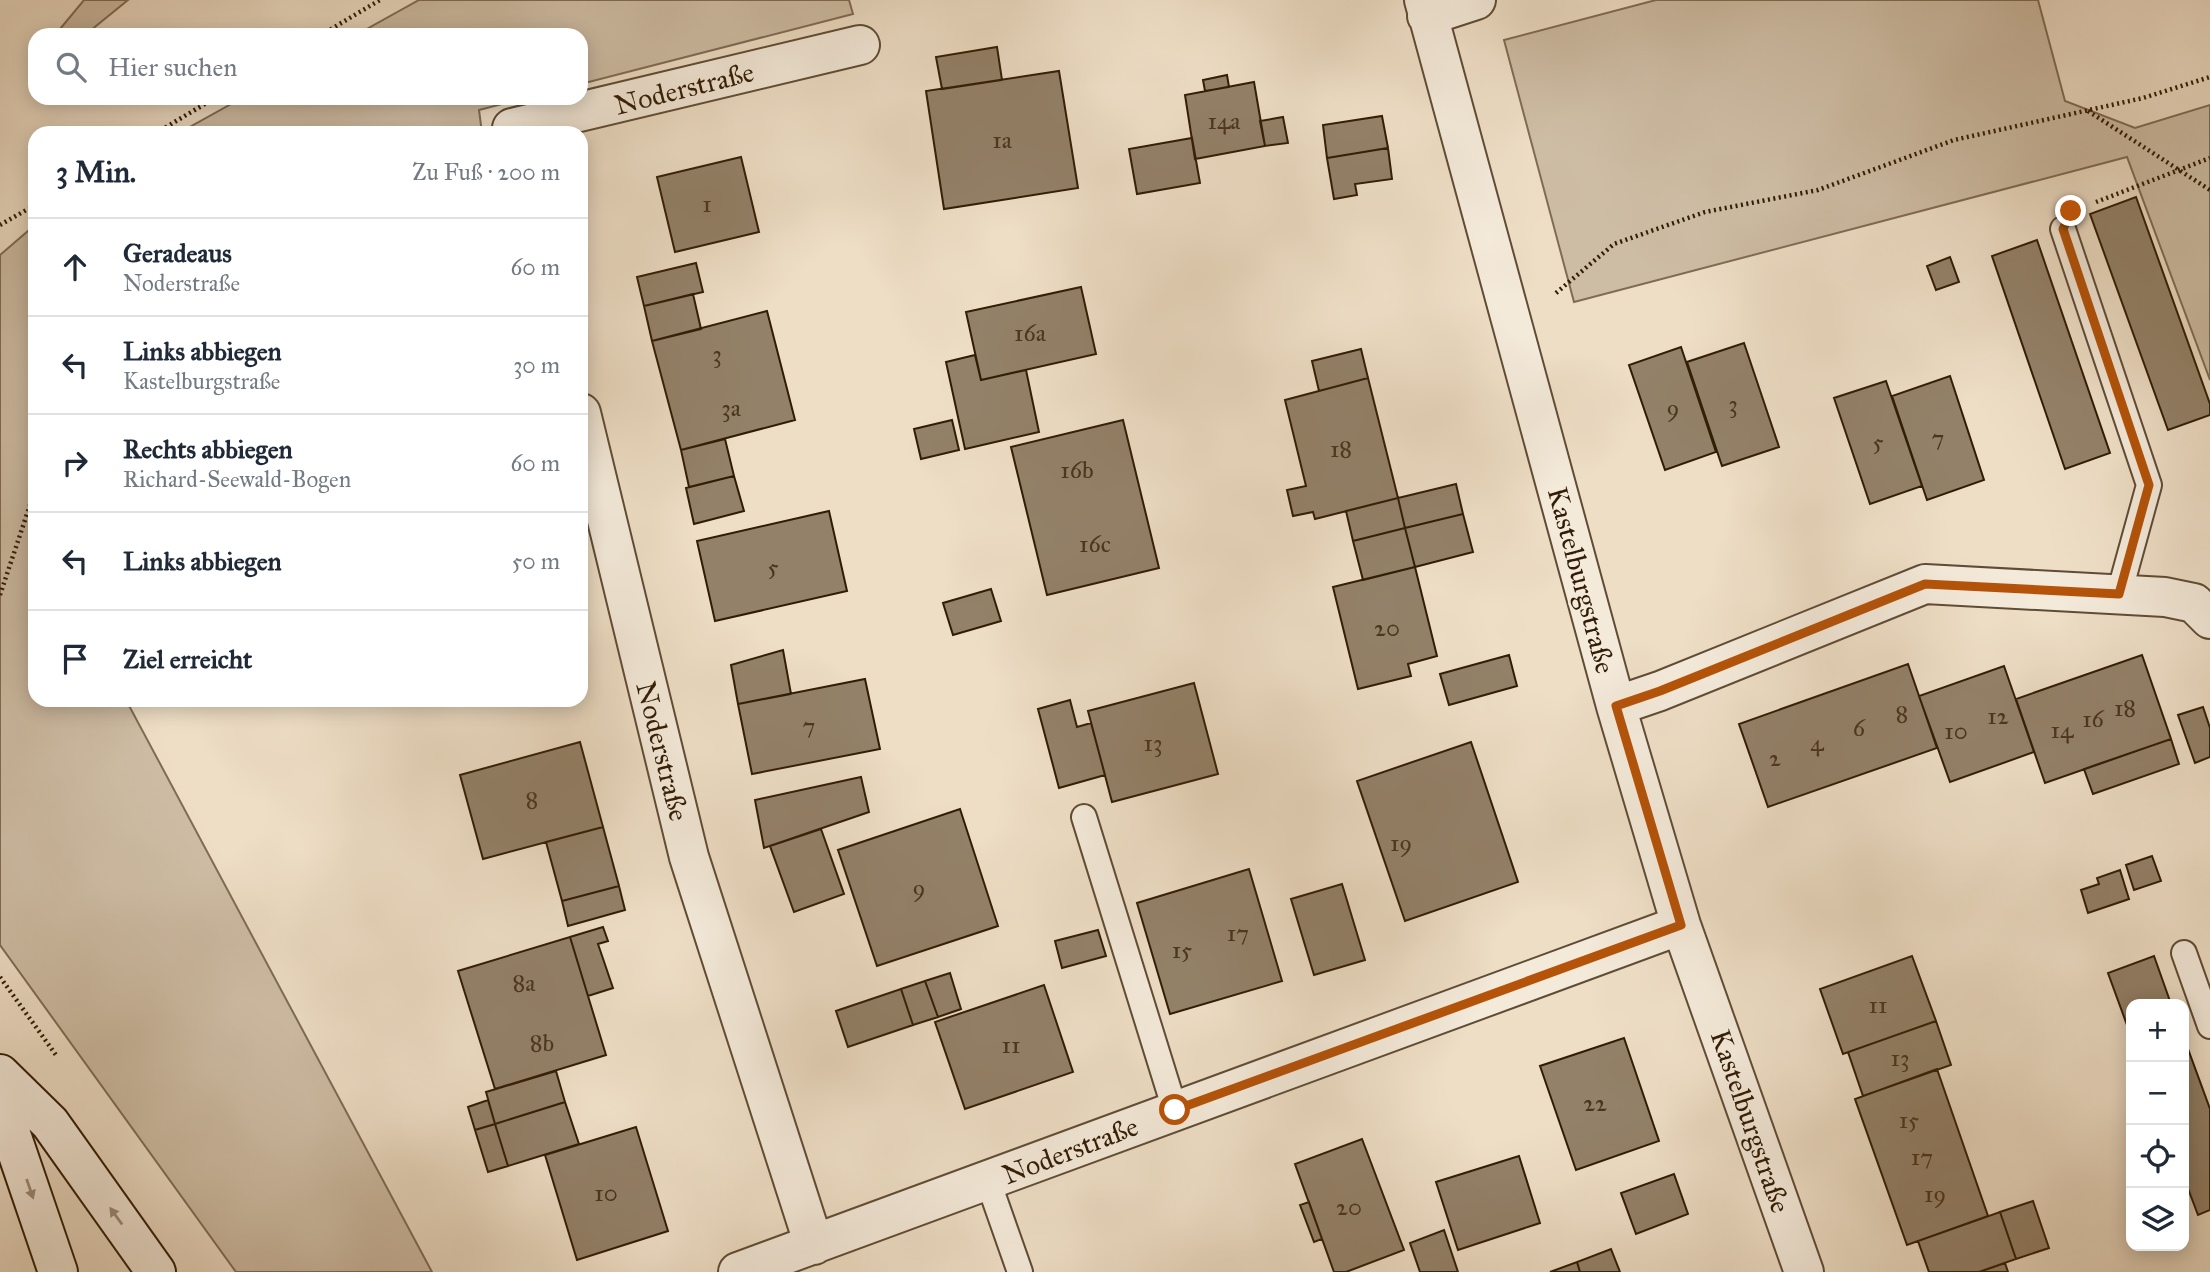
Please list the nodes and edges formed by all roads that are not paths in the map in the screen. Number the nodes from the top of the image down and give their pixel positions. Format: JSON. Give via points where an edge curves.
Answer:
{"nodes":[{"id":1,"x":1476,"y":0,"type":"edge"},
{"id":2,"x":1426,"y":8,"type":"edge"},
{"id":3,"x":860,"y":45,"type":"dead end"},
{"id":4,"x":520,"y":126,"type":"edge"},
{"id":5,"x":2063,"y":229,"type":"road end"},
{"id":6,"x":588,"y":442,"type":"edge"},
{"id":7,"x":2119,"y":594,"type":"junction"},
{"id":8,"x":2210,"y":619,"type":"edge"},
{"id":9,"x":1616,"y":706,"type":"junction"},
{"id":10,"x":1084,"y":817,"type":"dead end"},
{"id":11,"x":1681,"y":925,"type":"junction"},
{"id":12,"x":2184,"y":953,"type":"dead end"},
{"id":13,"x":2210,"y":1026,"type":"edge"},
{"id":14,"x":0,"y":1074,"type":"edge"},
{"id":15,"x":0,"y":1101,"type":"edge"},
{"id":16,"x":1175,"y":1110,"type":"junction"},
{"id":17,"x":988,"y":1181,"type":"junction"},
{"id":18,"x":814,"y":1245,"type":"junction"},
{"id":19,"x":58,"y":1272,"type":"edge"},
{"id":20,"x":156,"y":1272,"type":"edge"},
{"id":21,"x":738,"y":1272,"type":"edge"},
{"id":22,"x":1020,"y":1272,"type":"edge"},
{"id":23,"x":1804,"y":1272,"type":"edge"}],
"edges":[{"from":1,"to":2,"type":"street"},
{"from":2,"to":9,"type":"street","name":"Kastelburgstraße"},
{"from":3,"to":4,"type":"street","name":"Noderstraße"},
{"from":5,"to":7,"type":"lane","via":[[2149,485]]},
{"from":6,"to":18,"type":"street","name":"Noderstraße","via":[[689,857]]},
{"from":7,"to":8,"type":"street","via":[[2194,603]]},
{"from":7,"to":9,"type":"street","via":[[1925,584]]},
{"from":9,"to":11,"type":"street","name":"Kastelburgstraße"},
{"from":10,"to":16,"type":"lane"},
{"from":11,"to":16,"type":"street","name":"Noderstraße"},
{"from":11,"to":23,"type":"street","name":"Kastelburgstraße"},
{"from":12,"to":13,"type":"lane"},
{"from":20,"to":14,"type":"street","one_way":true,"via":[[50,1123]]},
{"from":15,"to":19,"type":"street","one_way":true},
{"from":16,"to":17,"type":"street","name":"Noderstraße"},
{"from":17,"to":18,"type":"street","name":"Noderstraße"},
{"from":17,"to":22,"type":"lane"},
{"from":18,"to":21,"type":"street","name":"Noderstraße"}]}
